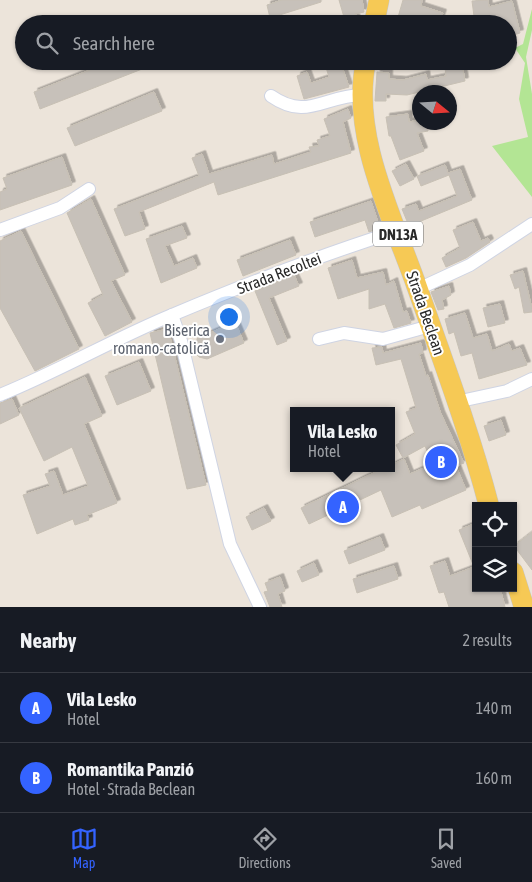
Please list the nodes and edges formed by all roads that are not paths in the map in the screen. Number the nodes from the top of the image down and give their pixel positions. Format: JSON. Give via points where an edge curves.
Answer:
{"nodes":[{"id":1,"x":379,"y":0,"type":"edge"},
{"id":2,"x":376,"y":15,"type":"edge"},
{"id":3,"x":365,"y":70,"type":"edge"},
{"id":4,"x":362,"y":95,"type":"junction"},
{"id":5,"x":271,"y":96,"type":"dead end"},
{"id":6,"x":88,"y":189,"type":"dead end"},
{"id":7,"x":532,"y":224,"type":"edge"},
{"id":8,"x":0,"y":230,"type":"edge"},
{"id":9,"x":397,"y":231,"type":"junction"},
{"id":10,"x":418,"y":289,"type":"junction"},
{"id":11,"x":172,"y":315,"type":"junction"},
{"id":12,"x":430,"y":326,"type":"junction"},
{"id":13,"x":319,"y":339,"type":"dead end"},
{"id":14,"x":532,"y":379,"type":"edge"},
{"id":15,"x":0,"y":396,"type":"edge"},
{"id":16,"x":456,"y":402,"type":"junction"},
{"id":17,"x":489,"y":502,"type":"edge"},
{"id":18,"x":517,"y":585,"type":"edge"},
{"id":19,"x":260,"y":607,"type":"edge"},
{"id":20,"x":524,"y":607,"type":"edge"}],
"edges":[{"from":1,"to":2,"type":"main road"},
{"from":3,"to":4,"type":"main road","name":"Strada Beclean","number":"DN13A"},
{"from":4,"to":5,"type":"street","via":[[296,108],[286,106]]},
{"from":4,"to":9,"type":"main road","name":"Strada Beclean","number":"DN13A","via":[[369,145]]},
{"from":6,"to":8,"type":"street","via":[[60,208]]},
{"from":7,"to":10,"type":"street","via":[[470,265]]},
{"from":9,"to":10,"type":"main road","name":"Strada Beclean","number":"DN13A"},
{"from":9,"to":11,"type":"street","name":"Strada Recoltei"},
{"from":10,"to":12,"type":"main road","name":"Strada Beclean","number":"DN13A"},
{"from":11,"to":15,"type":"street","name":"Strada Recoltei"},
{"from":11,"to":19,"type":"street","via":[[230,544]]},
{"from":12,"to":13,"type":"street","via":[[383,339],[344,333]]},
{"from":12,"to":16,"type":"main road","name":"Strada Beclean","number":"DN13A"},
{"from":14,"to":16,"type":"street","via":[[507,391]]},
{"from":16,"to":17,"type":"main road","name":"Strada Beclean","number":"DN13A"},
{"from":18,"to":20,"type":"main road"}]}
